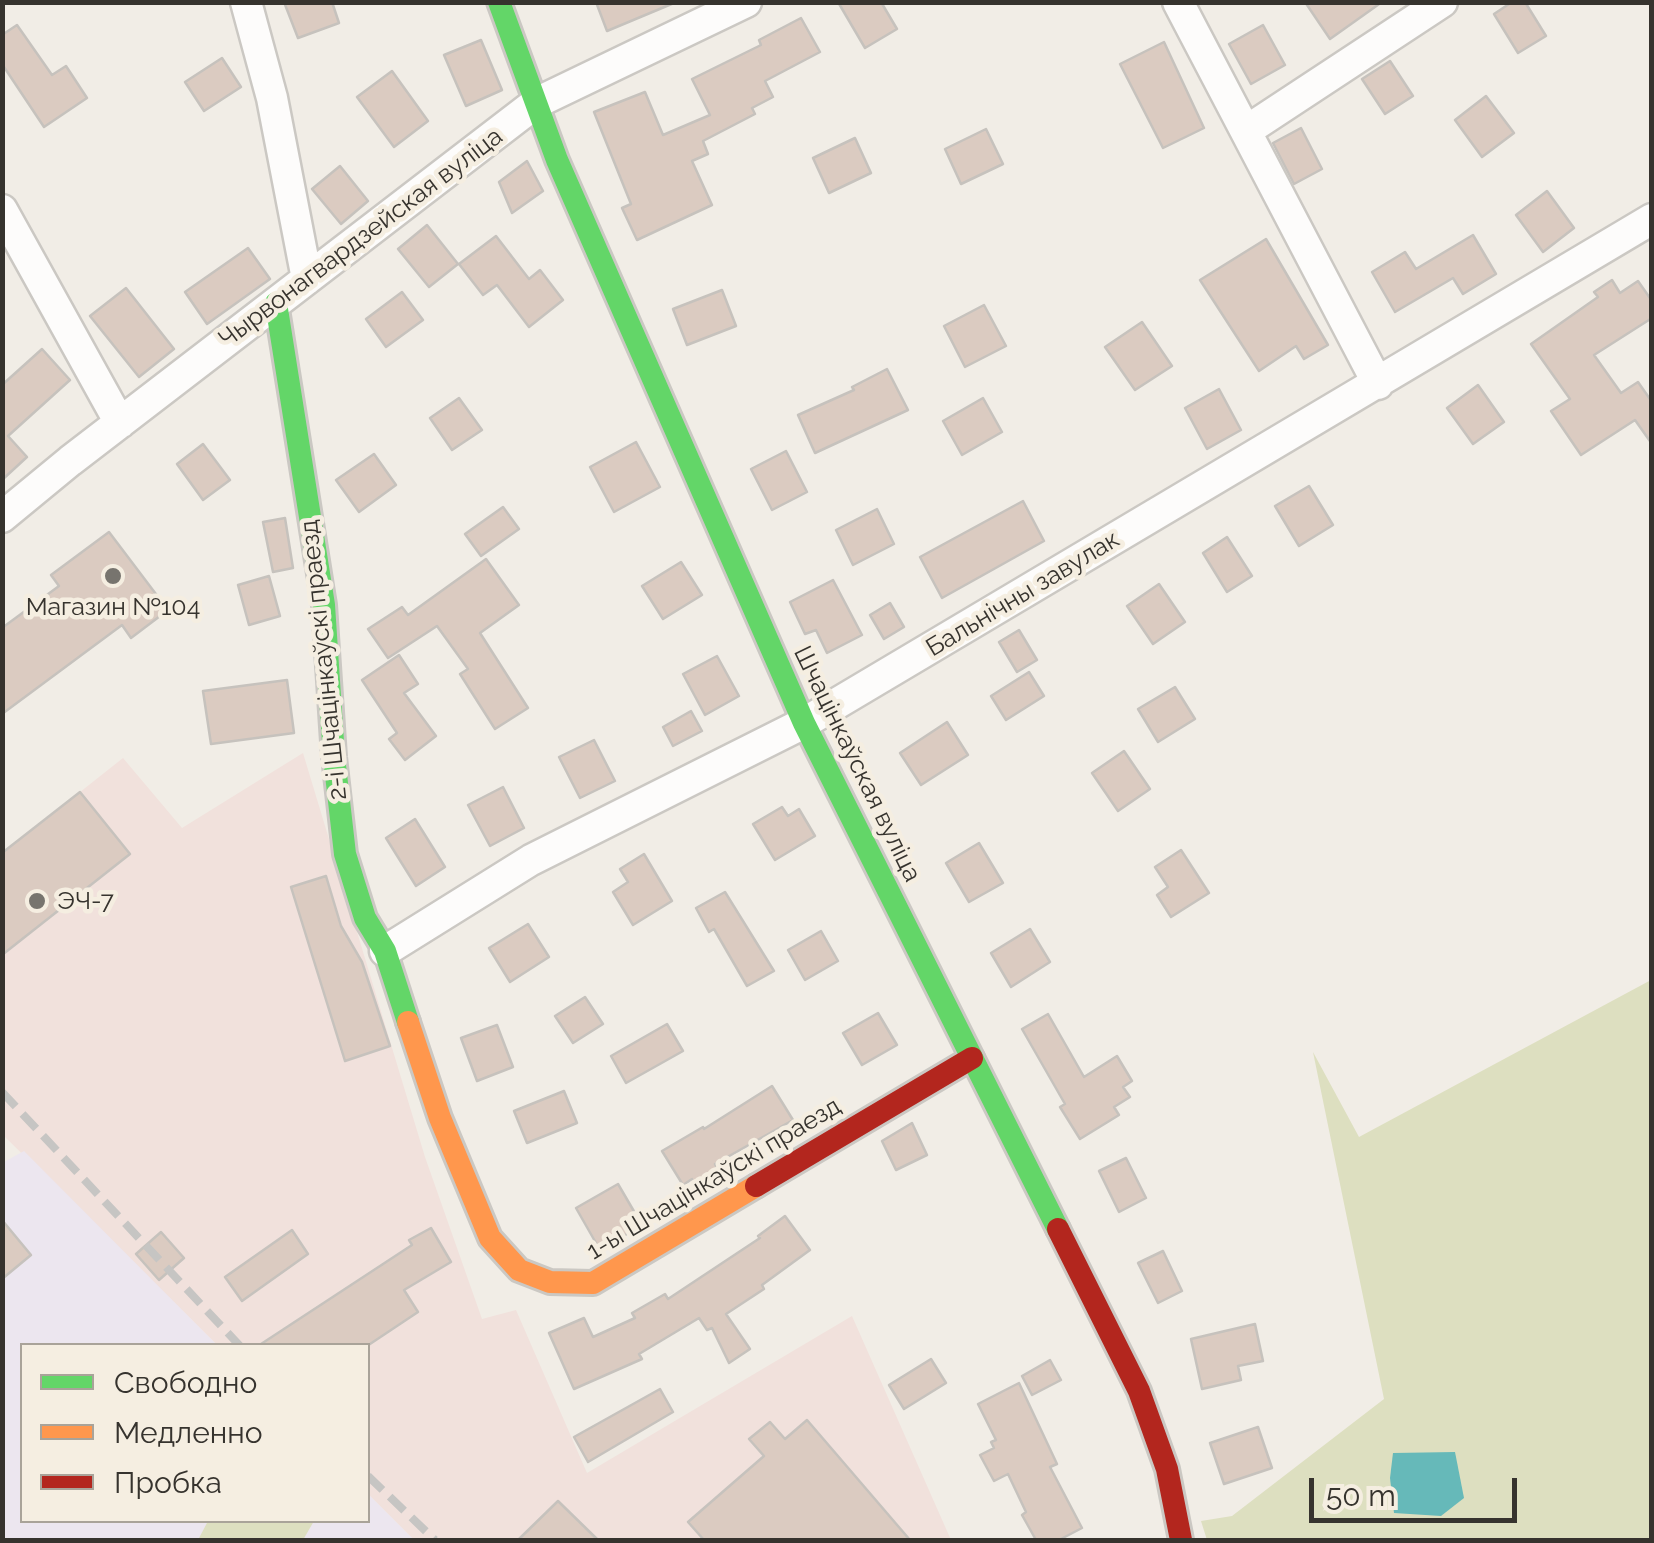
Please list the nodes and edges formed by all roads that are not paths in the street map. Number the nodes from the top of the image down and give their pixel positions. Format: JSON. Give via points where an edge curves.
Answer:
{"nodes":[{"id":1,"x":246,"y":2,"type":"edge"},
{"id":2,"x":499,"y":2,"type":"edge"},
{"id":3,"x":746,"y":2,"type":"edge"},
{"id":4,"x":1178,"y":2,"type":"edge"},
{"id":5,"x":1442,"y":2,"type":"edge"},
{"id":6,"x":536,"y":103,"type":"junction"},
{"id":7,"x":1246,"y":131,"type":"junction"},
{"id":8,"x":2,"y":210,"type":"edge"},
{"id":9,"x":1652,"y":219,"type":"edge"},
{"id":10,"x":308,"y":279,"type":"junction"},
{"id":11,"x":276,"y":303,"type":"junction"},
{"id":12,"x":1378,"y":384,"type":"junction"},
{"id":13,"x":120,"y":423,"type":"junction"},
{"id":14,"x":2,"y":517,"type":"edge"},
{"id":15,"x":804,"y":723,"type":"junction"},
{"id":16,"x":385,"y":951,"type":"junction"},
{"id":17,"x":972,"y":1058,"type":"junction"},
{"id":18,"x":1180,"y":1540,"type":"edge"}],
"edges":[{"from":1,"to":10,"type":"street"},
{"from":2,"to":6,"type":"street","name":"Шчацінкаўская вуліца"},
{"from":3,"to":6,"type":"street","name":"Чырвонагвардзейская вуліца"},
{"from":4,"to":7,"type":"street"},
{"from":5,"to":7,"type":"street"},
{"from":6,"to":10,"type":"street","name":"Чырвонагвардзейская вуліца"},
{"from":6,"to":15,"type":"street","name":"Шчацінкаўская вуліца"},
{"from":7,"to":12,"type":"street"},
{"from":8,"to":13,"type":"street"},
{"from":9,"to":12,"type":"street","name":"Бальнічны завулак"},
{"from":10,"to":11,"type":"street","name":"Чырвонагвардзейская вуліца"},
{"from":11,"to":13,"type":"street","name":"Чырвонагвардзейская вуліца"},
{"from":11,"to":16,"type":"street","name":"2-і Шчацінкаўскі праезд","via":[[324,605],[345,854],[365,918]]},
{"from":12,"to":15,"type":"street","name":"Бальнічны завулак"},
{"from":13,"to":14,"type":"street","name":"Чырвонагвардзейская вуліца"},
{"from":15,"to":16,"type":"street","name":"Бальнічны завулак","via":[[531,860]]},
{"from":15,"to":17,"type":"street","name":"Шчацінкаўская вуліца"},
{"from":16,"to":17,"type":"street","name":"1-ы Шчацінкаўскі праезд","via":[[440,1118],[490,1238],[519,1270],[550,1282],[593,1284]]},
{"from":17,"to":18,"type":"street","name":"Шчацінкаўская вуліца","via":[[1139,1391],[1167,1469]]}]}
